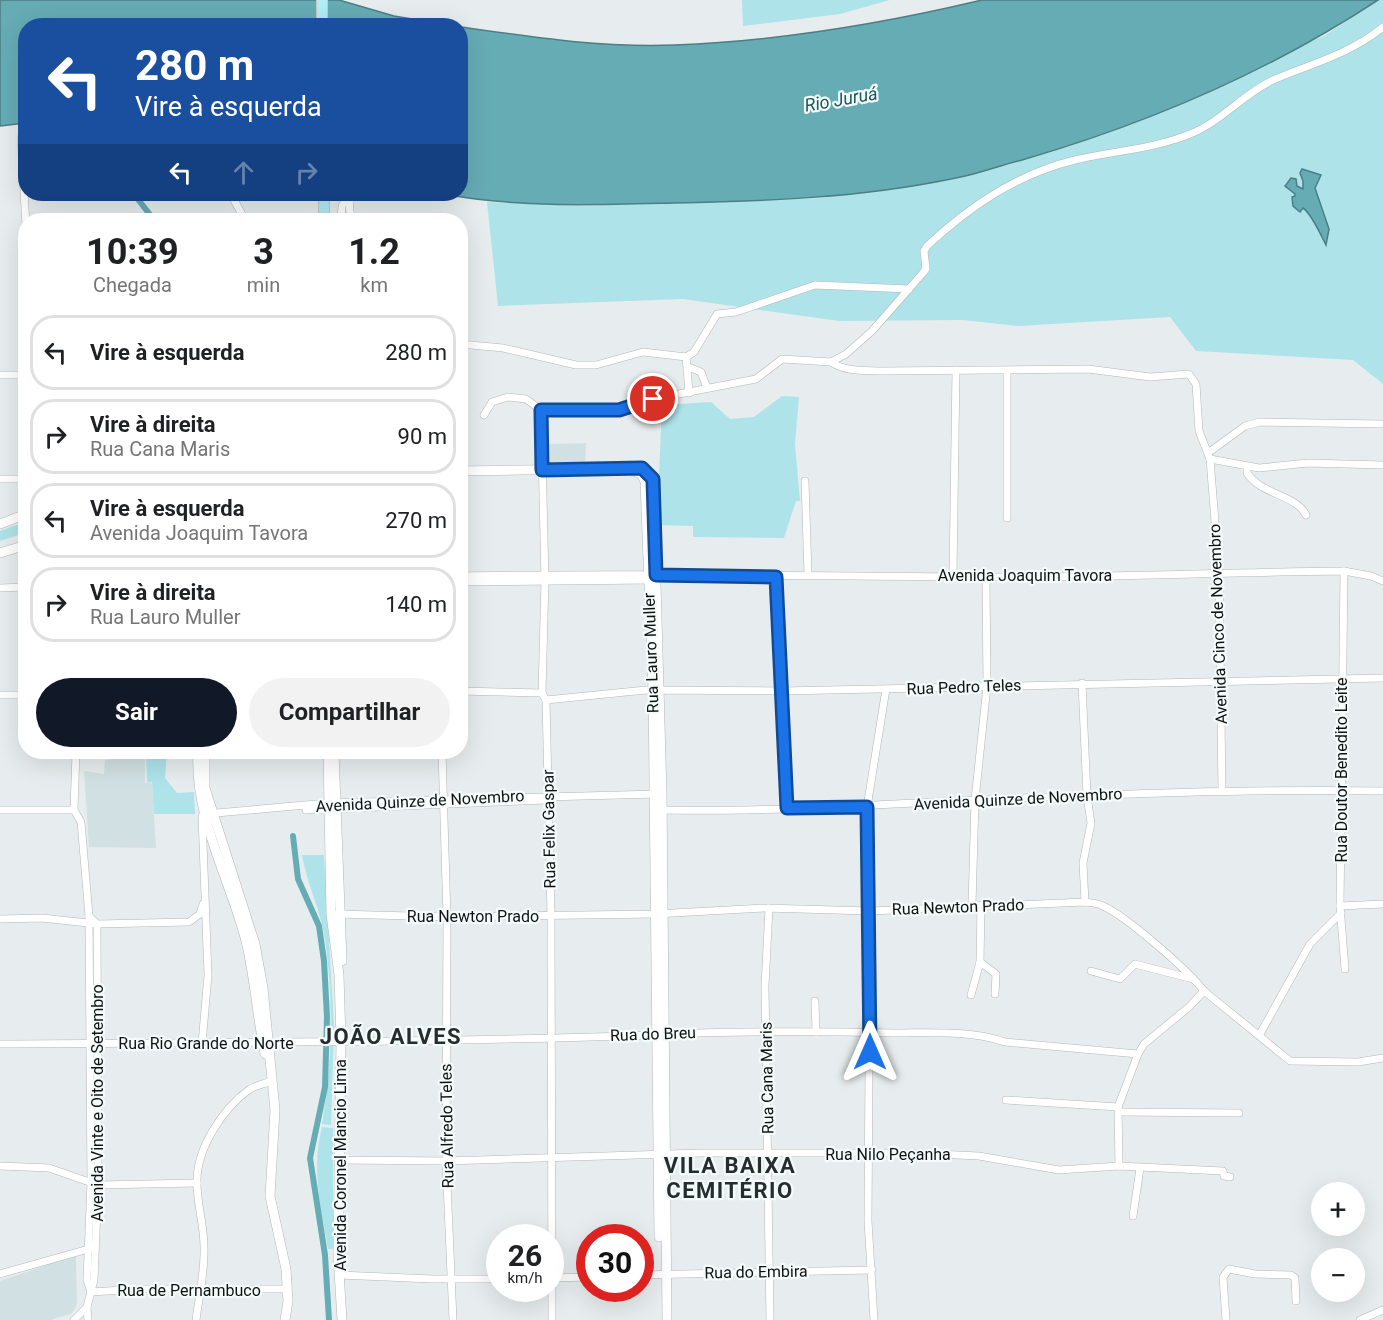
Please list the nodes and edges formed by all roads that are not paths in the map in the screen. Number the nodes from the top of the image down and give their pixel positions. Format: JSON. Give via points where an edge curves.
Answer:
{"nodes":[{"id":1,"x":322,"y":0,"type":"edge"},
{"id":2,"x":329,"y":0,"type":"edge"},
{"id":3,"x":322,"y":18,"type":"edge"},
{"id":4,"x":329,"y":18,"type":"edge"},
{"id":5,"x":1383,"y":27,"type":"edge"},
{"id":6,"x":909,"y":290,"type":"junction"},
{"id":7,"x":468,"y":345,"type":"edge"},
{"id":8,"x":683,"y":357,"type":"junction"},
{"id":9,"x":831,"y":362,"type":"junction"},
{"id":10,"x":688,"y":367,"type":"junction"},
{"id":11,"x":956,"y":370,"type":"junction"},
{"id":12,"x":1007,"y":371,"type":"junction"},
{"id":13,"x":0,"y":375,"type":"edge"},
{"id":14,"x":18,"y":375,"type":"edge"},
{"id":15,"x":707,"y":388,"type":"junction"},
{"id":16,"x":689,"y":393,"type":"junction"},
{"id":17,"x":541,"y":410,"type":"junction"},
{"id":18,"x":484,"y":415,"type":"dead end"},
{"id":19,"x":1383,"y":424,"type":"edge"},
{"id":20,"x":1209,"y":456,"type":"junction"},
{"id":21,"x":1383,"y":465,"type":"edge"},
{"id":22,"x":1247,"y":468,"type":"junction"},
{"id":23,"x":542,"y":470,"type":"junction"},
{"id":24,"x":468,"y":471,"type":"edge"},
{"id":25,"x":0,"y":479,"type":"edge"},
{"id":26,"x":18,"y":479,"type":"edge"},
{"id":27,"x":805,"y":481,"type":"dead end"},
{"id":28,"x":1306,"y":515,"type":"dead end"},
{"id":29,"x":18,"y":517,"type":"edge"},
{"id":30,"x":1007,"y":518,"type":"dead end"},
{"id":31,"x":0,"y":524,"type":"edge"},
{"id":32,"x":18,"y":547,"type":"edge"},
{"id":33,"x":0,"y":553,"type":"edge"},
{"id":34,"x":1344,"y":571,"type":"junction"},
{"id":35,"x":1219,"y":572,"type":"junction"},
{"id":36,"x":808,"y":575,"type":"junction"},
{"id":37,"x":468,"y":576,"type":"edge"},
{"id":38,"x":953,"y":576,"type":"junction"},
{"id":39,"x":545,"y":577,"type":"junction"},
{"id":40,"x":655,"y":577,"type":"junction"},
{"id":41,"x":776,"y":577,"type":"junction"},
{"id":42,"x":986,"y":577,"type":"junction"},
{"id":43,"x":1383,"y":581,"type":"edge"},
{"id":44,"x":468,"y":582,"type":"edge"},
{"id":45,"x":18,"y":587,"type":"edge"},
{"id":46,"x":0,"y":588,"type":"edge"},
{"id":47,"x":1341,"y":678,"type":"junction"},
{"id":48,"x":1383,"y":678,"type":"edge"},
{"id":49,"x":1220,"y":681,"type":"junction"},
{"id":50,"x":1082,"y":683,"type":"junction"},
{"id":51,"x":987,"y":686,"type":"junction"},
{"id":52,"x":886,"y":689,"type":"junction"},
{"id":53,"x":656,"y":690,"type":"junction"},
{"id":54,"x":468,"y":691,"type":"edge"},
{"id":55,"x":782,"y":691,"type":"junction"},
{"id":56,"x":0,"y":695,"type":"edge"},
{"id":57,"x":18,"y":695,"type":"edge"},
{"id":58,"x":544,"y":696,"type":"junction"},
{"id":59,"x":76,"y":759,"type":"edge"},
{"id":60,"x":198,"y":759,"type":"edge"},
{"id":61,"x":205,"y":759,"type":"edge"},
{"id":62,"x":329,"y":759,"type":"edge"},
{"id":63,"x":334,"y":759,"type":"edge"},
{"id":64,"x":442,"y":759,"type":"edge"},
{"id":65,"x":1222,"y":790,"type":"junction"},
{"id":66,"x":1342,"y":790,"type":"junction"},
{"id":67,"x":1383,"y":790,"type":"edge"},
{"id":68,"x":658,"y":796,"type":"junction"},
{"id":69,"x":1086,"y":796,"type":"junction"},
{"id":70,"x":548,"y":798,"type":"junction"},
{"id":71,"x":975,"y":800,"type":"junction"},
{"id":72,"x":443,"y":803,"type":"junction"},
{"id":73,"x":333,"y":807,"type":"junction"},
{"id":74,"x":867,"y":807,"type":"junction"},
{"id":75,"x":787,"y":808,"type":"junction"},
{"id":76,"x":0,"y":810,"type":"edge"},
{"id":77,"x":74,"y":810,"type":"junction"},
{"id":78,"x":658,"y":810,"type":"junction"},
{"id":79,"x":206,"y":814,"type":"junction"},
{"id":80,"x":205,"y":892,"type":"junction"},
{"id":81,"x":1085,"y":902,"type":"junction"},
{"id":82,"x":1383,"y":904,"type":"edge"},
{"id":83,"x":972,"y":905,"type":"junction"},
{"id":84,"x":981,"y":905,"type":"junction"},
{"id":85,"x":769,"y":908,"type":"junction"},
{"id":86,"x":1341,"y":909,"type":"junction"},
{"id":87,"x":870,"y":911,"type":"junction"},
{"id":88,"x":659,"y":913,"type":"junction"},
{"id":89,"x":336,"y":914,"type":"junction"},
{"id":90,"x":551,"y":916,"type":"junction"},
{"id":91,"x":447,"y":917,"type":"junction"},
{"id":92,"x":0,"y":919,"type":"edge"},
{"id":93,"x":89,"y":919,"type":"junction"},
{"id":94,"x":97,"y":924,"type":"junction"},
{"id":95,"x":980,"y":962,"type":"junction"},
{"id":96,"x":1345,"y":969,"type":"dead end"},
{"id":97,"x":1091,"y":971,"type":"dead end"},
{"id":98,"x":1196,"y":980,"type":"junction"},
{"id":99,"x":1204,"y":991,"type":"junction"},
{"id":100,"x":995,"y":994,"type":"dead end"},
{"id":101,"x":971,"y":995,"type":"dead end"},
{"id":102,"x":814,"y":1001,"type":"dead end"},
{"id":103,"x":816,"y":1032,"type":"junction"},
{"id":104,"x":870,"y":1032,"type":"junction"},
{"id":105,"x":660,"y":1033,"type":"junction"},
{"id":106,"x":767,"y":1033,"type":"junction"},
{"id":107,"x":1260,"y":1034,"type":"junction"},
{"id":108,"x":551,"y":1036,"type":"junction"},
{"id":109,"x":341,"y":1040,"type":"junction"},
{"id":110,"x":266,"y":1042,"type":"junction"},
{"id":111,"x":447,"y":1042,"type":"junction"},
{"id":112,"x":0,"y":1044,"type":"edge"},
{"id":113,"x":94,"y":1044,"type":"junction"},
{"id":114,"x":202,"y":1044,"type":"junction"},
{"id":115,"x":1138,"y":1054,"type":"junction"},
{"id":116,"x":1383,"y":1058,"type":"edge"},
{"id":117,"x":271,"y":1077,"type":"junction"},
{"id":118,"x":1006,"y":1100,"type":"dead end"},
{"id":119,"x":1119,"y":1109,"type":"junction"},
{"id":120,"x":1239,"y":1113,"type":"dead end"},
{"id":121,"x":870,"y":1153,"type":"junction"},
{"id":122,"x":662,"y":1155,"type":"junction"},
{"id":123,"x":768,"y":1155,"type":"junction"},
{"id":124,"x":552,"y":1158,"type":"junction"},
{"id":125,"x":341,"y":1160,"type":"junction"},
{"id":126,"x":446,"y":1161,"type":"junction"},
{"id":127,"x":0,"y":1166,"type":"edge"},
{"id":128,"x":1119,"y":1166,"type":"junction"},
{"id":129,"x":1140,"y":1167,"type":"junction"},
{"id":130,"x":1230,"y":1177,"type":"dead end"},
{"id":131,"x":95,"y":1183,"type":"junction"},
{"id":132,"x":197,"y":1183,"type":"junction"},
{"id":133,"x":1133,"y":1216,"type":"dead end"},
{"id":134,"x":552,"y":1224,"type":"edge"},
{"id":135,"x":92,"y":1248,"type":"junction"},
{"id":136,"x":872,"y":1270,"type":"junction"},
{"id":137,"x":770,"y":1272,"type":"junction"},
{"id":138,"x":0,"y":1274,"type":"edge"},
{"id":139,"x":339,"y":1275,"type":"junction"},
{"id":140,"x":654,"y":1275,"type":"edge"},
{"id":141,"x":663,"y":1275,"type":"junction"},
{"id":142,"x":486,"y":1278,"type":"edge"},
{"id":143,"x":452,"y":1279,"type":"junction"},
{"id":144,"x":200,"y":1289,"type":"junction"},
{"id":145,"x":288,"y":1289,"type":"junction"},
{"id":146,"x":91,"y":1292,"type":"junction"},
{"id":147,"x":1296,"y":1301,"type":"dead end"},
{"id":148,"x":552,"y":1302,"type":"edge"},
{"id":149,"x":663,"y":1302,"type":"junction"},
{"id":150,"x":87,"y":1307,"type":"junction"},
{"id":151,"x":1383,"y":1310,"type":"edge"},
{"id":152,"x":74,"y":1320,"type":"edge"},
{"id":153,"x":88,"y":1320,"type":"edge"},
{"id":154,"x":196,"y":1320,"type":"edge"},
{"id":155,"x":285,"y":1320,"type":"edge"},
{"id":156,"x":342,"y":1320,"type":"edge"},
{"id":157,"x":453,"y":1320,"type":"edge"},
{"id":158,"x":552,"y":1320,"type":"edge"},
{"id":159,"x":660,"y":1320,"type":"edge"},
{"id":160,"x":666,"y":1320,"type":"edge"},
{"id":161,"x":770,"y":1320,"type":"edge"},
{"id":162,"x":874,"y":1320,"type":"edge"},
{"id":163,"x":1226,"y":1320,"type":"edge"},
{"id":164,"x":1360,"y":1320,"type":"edge"}],
"edges":[{"from":1,"to":3,"type":"main road"},
{"from":2,"to":4,"type":"main road"},
{"from":5,"to":6,"type":"street","via":[[1358,45],[1264,84],[1193,133],[1028,174],[964,213],[927,246],[926,269]]},
{"from":6,"to":8,"type":"street","via":[[815,285],[736,312],[717,314],[694,352]]},
{"from":6,"to":9,"type":"street","via":[[857,346]]},
{"from":7,"to":8,"type":"street","via":[[503,348],[576,365],[596,365],[639,352]]},
{"from":8,"to":10,"type":"street"},
{"from":9,"to":11,"type":"street","via":[[850,369]]},
{"from":9,"to":15,"type":"street","via":[[782,359],[756,379]]},
{"from":10,"to":15,"type":"street","via":[[701,372]]},
{"from":10,"to":16,"type":"street"},
{"from":11,"to":12,"type":"street"},
{"from":11,"to":38,"type":"street"},
{"from":12,"to":20,"type":"street","name":"Avenida Cinco de Novembro","via":[[1088,369],[1150,377],[1189,374],[1196,384],[1199,431]]},
{"from":12,"to":30,"type":"street"},
{"from":13,"to":14,"type":"street"},
{"from":15,"to":16,"type":"street"},
{"from":16,"to":17,"type":"street","via":[[619,410]]},
{"from":17,"to":18,"type":"street","via":[[526,399],[508,397],[492,402]]},
{"from":17,"to":23,"type":"street","name":"Rua Felix Gaspar"},
{"from":19,"to":20,"type":"street","via":[[1260,422],[1245,426]]},
{"from":20,"to":22,"type":"street"},
{"from":20,"to":35,"type":"street","name":"Avenida Cinco de Novembro"},
{"from":21,"to":22,"type":"street","via":[[1308,463]]},
{"from":22,"to":28,"type":"street","via":[[1256,484],[1298,505]]},
{"from":23,"to":24,"type":"main road"},
{"from":23,"to":39,"type":"street","name":"Rua Felix Gaspar"},
{"from":23,"to":40,"type":"main road","name":"Rua Lauro Muller","via":[[642,468],[653,479]]},
{"from":25,"to":26,"type":"street"},
{"from":27,"to":36,"type":"street"},
{"from":29,"to":31,"type":"main road"},
{"from":32,"to":33,"type":"main road"},
{"from":34,"to":35,"type":"street","name":"Avenida Joaquim Tavora"},
{"from":34,"to":43,"type":"street","name":"Avenida Joaquim Tavora"},
{"from":34,"to":47,"type":"street","name":"Rua Doutor Benedito Leite"},
{"from":35,"to":42,"type":"street","name":"Avenida Joaquim Tavora"},
{"from":35,"to":49,"type":"street","name":"Avenida Cinco de Novembro"},
{"from":36,"to":38,"type":"street","name":"Avenida Joaquim Tavora"},
{"from":36,"to":41,"type":"street","name":"Avenida Joaquim Tavora"},
{"from":37,"to":39,"type":"street","name":"Avenida Joaquim Tavora"},
{"from":38,"to":42,"type":"street","name":"Avenida Joaquim Tavora"},
{"from":39,"to":40,"type":"street","name":"Avenida Joaquim Tavora"},
{"from":39,"to":44,"type":"street","name":"Avenida Joaquim Tavora"},
{"from":39,"to":58,"type":"street","name":"Rua Felix Gaspar"},
{"from":40,"to":41,"type":"street","name":"Avenida Joaquim Tavora"},
{"from":40,"to":53,"type":"main road","name":"Rua Lauro Muller"},
{"from":41,"to":55,"type":"street"},
{"from":42,"to":51,"type":"street"},
{"from":45,"to":46,"type":"street"},
{"from":47,"to":48,"type":"street","name":"Rua Pedro Teles"},
{"from":47,"to":49,"type":"street","name":"Rua Pedro Teles"},
{"from":47,"to":66,"type":"street","name":"Rua Doutor Benedito Leite"},
{"from":49,"to":50,"type":"street","name":"Rua Pedro Teles"},
{"from":49,"to":65,"type":"street","name":"Avenida Cinco de Novembro"},
{"from":50,"to":51,"type":"street","name":"Rua Pedro Teles"},
{"from":50,"to":69,"type":"street"},
{"from":51,"to":52,"type":"street","name":"Rua Pedro Teles"},
{"from":51,"to":71,"type":"street"},
{"from":52,"to":55,"type":"street","name":"Rua Pedro Teles"},
{"from":52,"to":74,"type":"street"},
{"from":53,"to":55,"type":"street","name":"Rua Pedro Teles"},
{"from":53,"to":58,"type":"street","name":"Rua Pedro Teles"},
{"from":53,"to":68,"type":"main road","name":"Rua Lauro Muller"},
{"from":54,"to":58,"type":"street","name":"Rua Pedro Teles"},
{"from":55,"to":75,"type":"street"},
{"from":56,"to":57,"type":"street"},
{"from":58,"to":70,"type":"street","name":"Rua Felix Gaspar"},
{"from":59,"to":77,"type":"street","name":"Avenida Vinte e Oito de Setembro"},
{"from":60,"to":79,"type":"main road"},
{"from":61,"to":79,"type":"main road"},
{"from":62,"to":73,"type":"main road","name":"Avenida Coronel Mancio Lima"},
{"from":63,"to":73,"type":"main road","name":"Avenida Coronel Mancio Lima"},
{"from":64,"to":72,"type":"street","name":"Rua Alfredo Teles"},
{"from":65,"to":66,"type":"street","name":"Avenida Quinze de Novembro"},
{"from":65,"to":69,"type":"street","name":"Avenida Quinze de Novembro"},
{"from":66,"to":67,"type":"street","name":"Avenida Quinze de Novembro"},
{"from":66,"to":86,"type":"street","name":"Rua Doutor Benedito Leite"},
{"from":68,"to":70,"type":"street","name":"Avenida Quinze de Novembro"},
{"from":68,"to":78,"type":"main road","name":"Rua Lauro Muller"},
{"from":69,"to":71,"type":"street","name":"Avenida Quinze de Novembro"},
{"from":69,"to":81,"type":"street","via":[[1091,823],[1083,863]]},
{"from":70,"to":72,"type":"street","name":"Avenida Quinze de Novembro"},
{"from":70,"to":90,"type":"street","name":"Rua Felix Gaspar"},
{"from":71,"to":74,"type":"street","name":"Avenida Quinze de Novembro"},
{"from":71,"to":83,"type":"street"},
{"from":72,"to":73,"type":"street","name":"Avenida Quinze de Novembro"},
{"from":72,"to":91,"type":"street","name":"Rua Alfredo Teles"},
{"from":73,"to":79,"type":"street","name":"Avenida Quinze de Novembro"},
{"from":73,"to":89,"type":"main road","name":"Avenida Coronel Mancio Lima"},
{"from":74,"to":75,"type":"street","name":"Avenida Quinze de Novembro"},
{"from":74,"to":87,"type":"street"},
{"from":75,"to":78,"type":"street","name":"Avenida Quinze de Novembro"},
{"from":76,"to":77,"type":"street"},
{"from":77,"to":93,"type":"street","name":"Avenida Vinte e Oito de Setembro","via":[[81,822]]},
{"from":78,"to":88,"type":"main road","name":"Rua Lauro Muller"},
{"from":79,"to":80,"type":"street"},
{"from":79,"to":110,"type":"main road","via":[[258,956]]},
{"from":80,"to":94,"type":"street","via":[[200,914],[189,922]]},
{"from":80,"to":114,"type":"street","via":[[208,975]]},
{"from":81,"to":84,"type":"street","name":"Rua Newton Prado"},
{"from":81,"to":98,"type":"street","name":"Rua Newton Prado","via":[[1111,910]]},
{"from":82,"to":86,"type":"street"},
{"from":83,"to":84,"type":"street","name":"Rua Newton Prado"},
{"from":83,"to":87,"type":"street","name":"Rua Newton Prado"},
{"from":84,"to":95,"type":"street"},
{"from":85,"to":87,"type":"street","name":"Rua Newton Prado"},
{"from":85,"to":88,"type":"street","name":"Rua Newton Prado"},
{"from":85,"to":106,"type":"street","name":"Rua Cana Maris"},
{"from":86,"to":96,"type":"street","name":"Rua Doutor Benedito Leite"},
{"from":86,"to":107,"type":"street","via":[[1310,944]]},
{"from":87,"to":104,"type":"street"},
{"from":88,"to":90,"type":"street","name":"Rua Newton Prado"},
{"from":88,"to":105,"type":"main road","name":"Rua Lauro Muller"},
{"from":89,"to":91,"type":"street","name":"Rua Newton Prado"},
{"from":89,"to":109,"type":"main road","name":"Avenida Coronel Mancio Lima"},
{"from":90,"to":91,"type":"street","name":"Rua Newton Prado"},
{"from":90,"to":108,"type":"street","name":"Rua Felix Gaspar"},
{"from":91,"to":111,"type":"street","name":"Rua Alfredo Teles"},
{"from":92,"to":93,"type":"street"},
{"from":93,"to":94,"type":"street"},
{"from":93,"to":113,"type":"street","name":"Avenida Vinte e Oito de Setembro"},
{"from":94,"to":113,"type":"street","name":"Avenida Vinte e Oito de Setembro"},
{"from":95,"to":100,"type":"street","via":[[996,974]]},
{"from":95,"to":101,"type":"street"},
{"from":97,"to":98,"type":"street","via":[[1120,979],[1135,963]]},
{"from":98,"to":99,"type":"street","name":"Rua Newton Prado"},
{"from":99,"to":107,"type":"street","name":"Rua Newton Prado"},
{"from":99,"to":115,"type":"street","via":[[1144,1044]]},
{"from":102,"to":103,"type":"street"},
{"from":103,"to":104,"type":"street","name":"Rua do Breu"},
{"from":103,"to":106,"type":"street","name":"Rua do Breu"},
{"from":104,"to":115,"type":"street","name":"Rua do Breu","via":[[966,1034],[1005,1042]]},
{"from":104,"to":121,"type":"street"},
{"from":105,"to":106,"type":"street","name":"Rua do Breu"},
{"from":105,"to":108,"type":"street","name":"Rua do Breu"},
{"from":105,"to":122,"type":"main road","name":"Rua Lauro Muller"},
{"from":106,"to":123,"type":"street","name":"Rua Cana Maris"},
{"from":107,"to":116,"type":"street","name":"Rua Newton Prado","via":[[1290,1062]]},
{"from":108,"to":111,"type":"street","name":"Rua do Breu"},
{"from":108,"to":124,"type":"street","name":"Rua Felix Gaspar"},
{"from":109,"to":110,"type":"street","name":"Rua Rio Grande do Norte"},
{"from":109,"to":111,"type":"street","name":"Rua do Breu"},
{"from":109,"to":125,"type":"main road","name":"Avenida Coronel Mancio Lima"},
{"from":110,"to":114,"type":"street","name":"Rua Rio Grande do Norte"},
{"from":110,"to":117,"type":"main road"},
{"from":111,"to":126,"type":"street","name":"Rua Alfredo Teles"},
{"from":112,"to":113,"type":"street","name":"Rua Rio Grande do Norte"},
{"from":113,"to":114,"type":"street","name":"Rua Rio Grande do Norte"},
{"from":113,"to":131,"type":"street","name":"Avenida Vinte e Oito de Setembro"},
{"from":115,"to":119,"type":"street","via":[[1125,1082]]},
{"from":117,"to":132,"type":"street","via":[[249,1090],[220,1120],[207,1141]]},
{"from":117,"to":145,"type":"main road","via":[[274,1110],[270,1196]]},
{"from":118,"to":119,"type":"street"},
{"from":119,"to":120,"type":"street"},
{"from":119,"to":128,"type":"street"},
{"from":121,"to":123,"type":"street","name":"Rua Nilo Peçanha"},
{"from":121,"to":128,"type":"street","name":"Rua Nilo Peçanha","via":[[979,1156],[1059,1170]]},
{"from":121,"to":136,"type":"street","via":[[868,1221]]},
{"from":122,"to":123,"type":"street","name":"Rua Nilo Peçanha"},
{"from":122,"to":124,"type":"street","name":"Rua Nilo Peçanha"},
{"from":122,"to":141,"type":"main road","name":"Rua Lauro Muller"},
{"from":123,"to":137,"type":"street","name":"Rua Cana Maris"},
{"from":124,"to":126,"type":"street","name":"Rua Nilo Peçanha"},
{"from":124,"to":134,"type":"street","name":"Rua Felix Gaspar"},
{"from":125,"to":126,"type":"street","name":"Rua Nilo Peçanha"},
{"from":125,"to":139,"type":"main road","name":"Avenida Coronel Mancio Lima"},
{"from":126,"to":143,"type":"street","name":"Rua Alfredo Teles"},
{"from":127,"to":131,"type":"street","via":[[49,1168]]},
{"from":128,"to":129,"type":"street","name":"Rua Nilo Peçanha"},
{"from":129,"to":130,"type":"street","name":"Rua Nilo Peçanha","via":[[1223,1171],[1224,1176]]},
{"from":129,"to":133,"type":"street"},
{"from":131,"to":132,"type":"street"},
{"from":131,"to":135,"type":"street","name":"Avenida Vinte e Oito de Setembro"},
{"from":132,"to":144,"type":"street","via":[[204,1221]]},
{"from":135,"to":138,"type":"street"},
{"from":135,"to":146,"type":"street","name":"Avenida Vinte e Oito de Setembro"},
{"from":136,"to":137,"type":"street","name":"Rua do Embira"},
{"from":136,"to":162,"type":"street"},
{"from":137,"to":141,"type":"street","name":"Rua do Embira"},
{"from":137,"to":161,"type":"street","name":"Rua Cana Maris"},
{"from":139,"to":143,"type":"street"},
{"from":139,"to":156,"type":"main road","name":"Avenida Coronel Mancio Lima"},
{"from":140,"to":141,"type":"street","name":"Rua do Embira"},
{"from":141,"to":149,"type":"main road","name":"Rua Lauro Muller"},
{"from":142,"to":143,"type":"street"},
{"from":143,"to":157,"type":"street","name":"Rua Alfredo Teles"},
{"from":144,"to":145,"type":"street","name":"Rua de Pernambuco"},
{"from":144,"to":146,"type":"street","name":"Rua de Pernambuco"},
{"from":144,"to":154,"type":"street"},
{"from":145,"to":155,"type":"main road"},
{"from":146,"to":150,"type":"street","name":"Avenida Vinte e Oito de Setembro"},
{"from":147,"to":163,"type":"street","via":[[1295,1278],[1291,1275],[1255,1274],[1233,1268],[1224,1272],[1223,1277]]},
{"from":148,"to":158,"type":"street","name":"Rua Felix Gaspar"},
{"from":149,"to":159,"type":"main road","name":"Rua Lauro Muller"},
{"from":149,"to":160,"type":"main road","name":"Rua Lauro Muller"},
{"from":150,"to":152,"type":"street"},
{"from":150,"to":153,"type":"street","name":"Avenida Vinte e Oito de Setembro"},
{"from":151,"to":164,"type":"street"}]}
